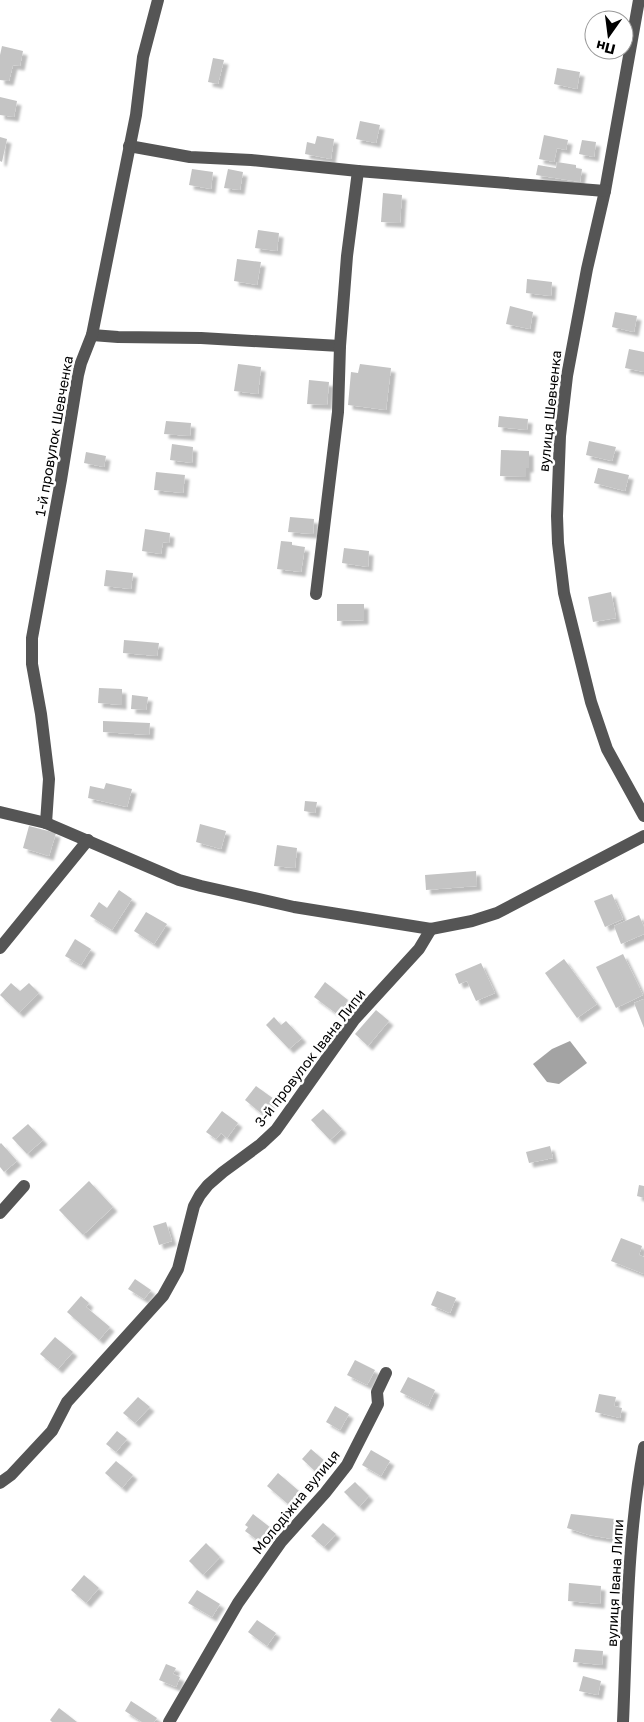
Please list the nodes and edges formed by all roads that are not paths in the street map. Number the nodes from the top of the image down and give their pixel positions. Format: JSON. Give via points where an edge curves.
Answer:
{"nodes":[{"id":1,"x":158,"y":0,"type":"edge"},
{"id":2,"x":639,"y":0,"type":"edge"},
{"id":3,"x":129,"y":146,"type":"junction"},
{"id":4,"x":358,"y":171,"type":"junction"},
{"id":5,"x":605,"y":191,"type":"junction"},
{"id":6,"x":92,"y":334,"type":"junction"},
{"id":7,"x":340,"y":346,"type":"junction"},
{"id":8,"x":316,"y":594,"type":"dead end"},
{"id":9,"x":0,"y":812,"type":"edge"},
{"id":10,"x":644,"y":816,"type":"edge"},
{"id":11,"x":46,"y":823,"type":"junction"},
{"id":12,"x":644,"y":836,"type":"edge"},
{"id":13,"x":88,"y":840,"type":"junction"},
{"id":14,"x":431,"y":929,"type":"junction"},
{"id":15,"x":0,"y":948,"type":"edge"},
{"id":16,"x":24,"y":1186,"type":"dead end"},
{"id":17,"x":0,"y":1213,"type":"edge"},
{"id":18,"x":386,"y":1373,"type":"dead end"},
{"id":19,"x":644,"y":1447,"type":"edge"},
{"id":20,"x":0,"y":1483,"type":"edge"},
{"id":21,"x":169,"y":1722,"type":"edge"},
{"id":22,"x":623,"y":1722,"type":"edge"}],
"edges":[{"from":1,"to":3,"type":"street","name":"1-й провулок Шевченка","via":[[143,57]]},
{"from":2,"to":5,"type":"street","name":"вулиця Шевченка"},
{"from":3,"to":4,"type":"street","via":[[190,157]]},
{"from":3,"to":6,"type":"street","name":"1-й провулок Шевченка"},
{"from":4,"to":5,"type":"street"},
{"from":4,"to":7,"type":"street"},
{"from":5,"to":10,"type":"street","name":"вулиця Шевченка","via":[[567,376],[558,474],[558,543],[564,593],[591,702],[607,749]]},
{"from":6,"to":7,"type":"street"},
{"from":6,"to":11,"type":"street","name":"1-й провулок Шевченка","via":[[80,363],[32,638],[32,664],[49,779]]},
{"from":7,"to":8,"type":"street","via":[[338,412]]},
{"from":9,"to":11,"type":"street"},
{"from":11,"to":13,"type":"street"},
{"from":12,"to":14,"type":"street","via":[[497,913]]},
{"from":13,"to":14,"type":"street","via":[[179,880],[201,886],[294,907]]},
{"from":13,"to":15,"type":"street"},
{"from":14,"to":20,"type":"street","name":"3-й провулок Івана Липи","via":[[419,949],[354,1020],[276,1130],[223,1172],[200,1195],[194,1206],[178,1269],[163,1296],[67,1402],[52,1430],[12,1475]]},
{"from":16,"to":17,"type":"street"},
{"from":18,"to":21,"type":"street","name":"Молодіжна вулиця","via":[[377,1392],[378,1404],[347,1465],[280,1542],[243,1596]]},
{"from":19,"to":22,"type":"street","name":"вулиця Івана Липи","via":[[632,1528]]}]}
